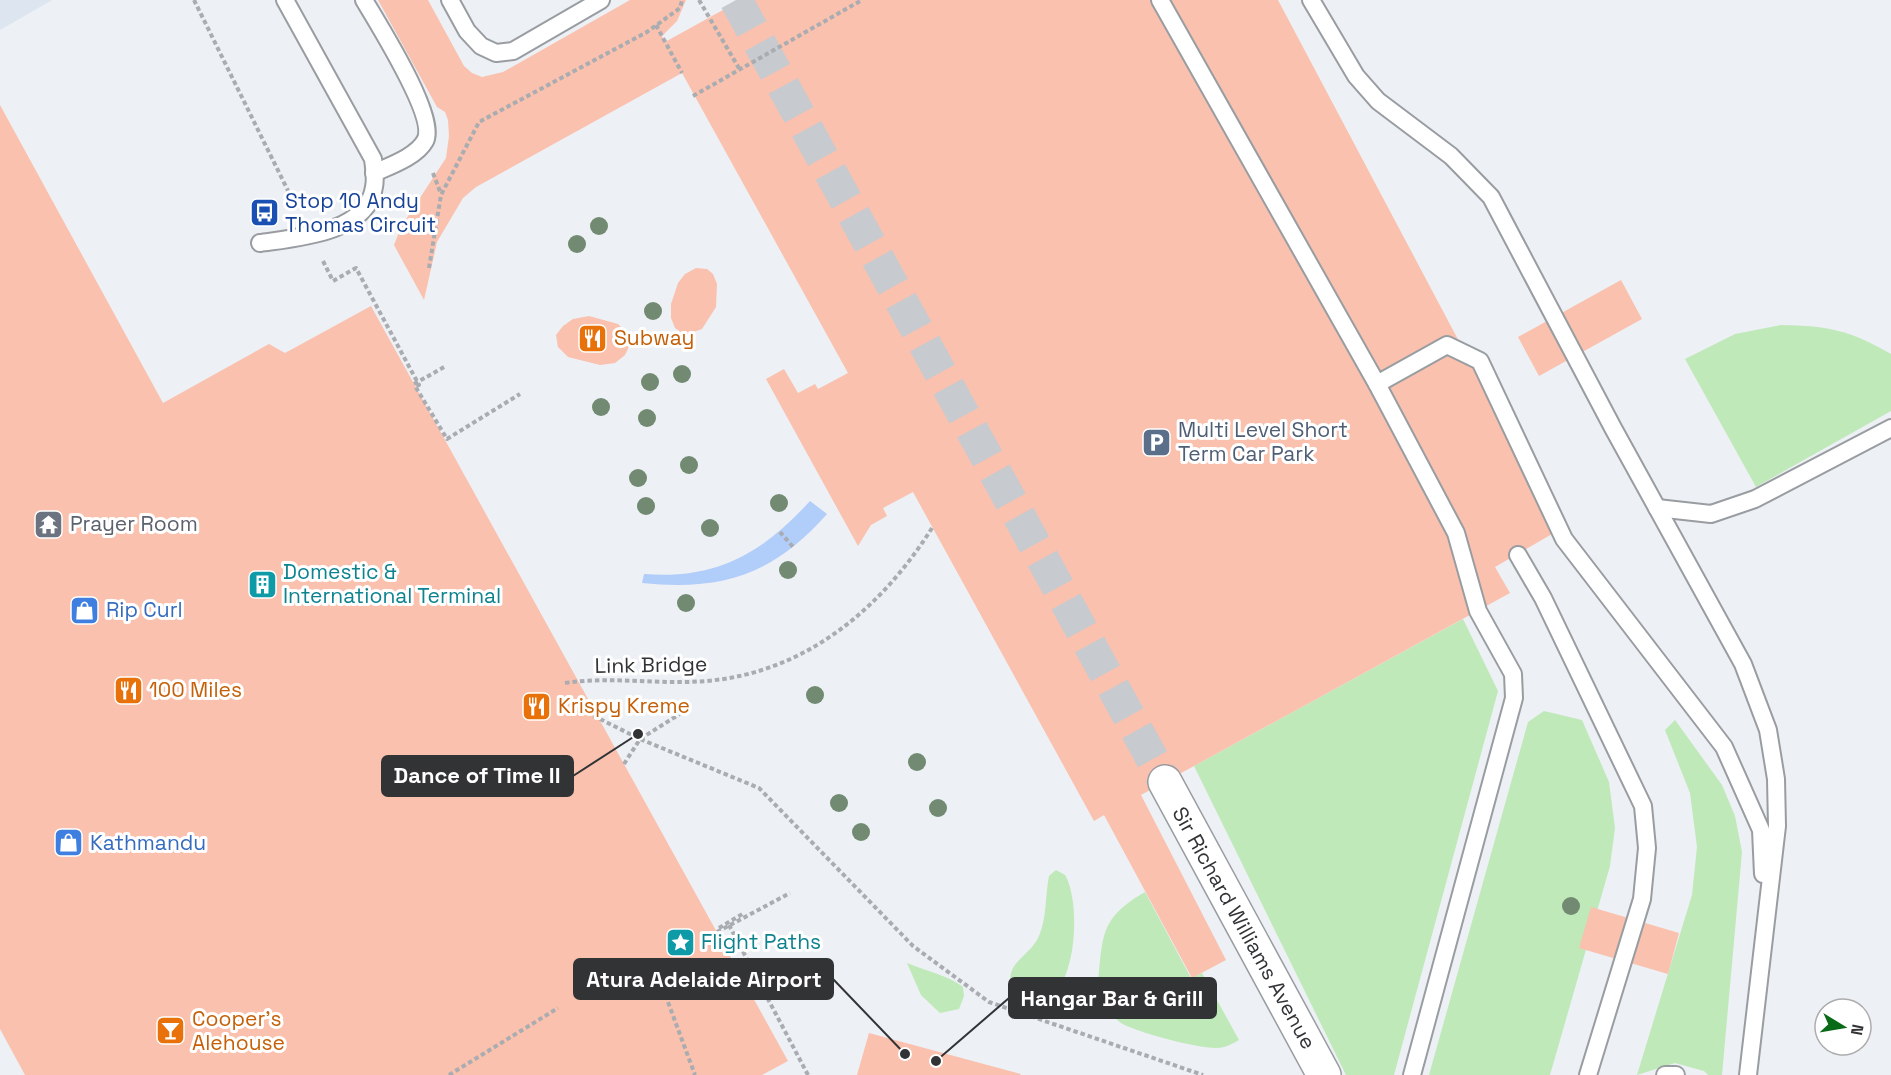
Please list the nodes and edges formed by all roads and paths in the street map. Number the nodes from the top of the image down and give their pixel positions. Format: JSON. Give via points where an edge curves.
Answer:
{"nodes":[{"id":1,"x":194,"y":0,"type":"edge"},
{"id":2,"x":285,"y":0,"type":"edge"},
{"id":3,"x":364,"y":0,"type":"edge"},
{"id":4,"x":450,"y":0,"type":"edge"},
{"id":5,"x":601,"y":0,"type":"edge"},
{"id":6,"x":682,"y":0,"type":"edge"},
{"id":7,"x":699,"y":0,"type":"edge"},
{"id":8,"x":862,"y":0,"type":"edge"},
{"id":9,"x":1160,"y":0,"type":"edge"},
{"id":10,"x":1311,"y":0,"type":"edge"},
{"id":11,"x":656,"y":25,"type":"junction"},
{"id":12,"x":740,"y":70,"type":"junction"},
{"id":13,"x":682,"y":73,"type":"dead end"},
{"id":14,"x":693,"y":96,"type":"dead end"},
{"id":15,"x":432,"y":172,"type":"dead end"},
{"id":16,"x":374,"y":173,"type":"junction"},
{"id":17,"x":441,"y":195,"type":"junction"},
{"id":18,"x":310,"y":236,"type":"junction"},
{"id":19,"x":260,"y":243,"type":"dead end"},
{"id":20,"x":429,"y":268,"type":"dead end"},
{"id":21,"x":446,"y":366,"type":"dead end"},
{"id":22,"x":414,"y":384,"type":"dead end"},
{"id":23,"x":1377,"y":384,"type":"junction"},
{"id":24,"x":520,"y":394,"type":"dead end"},
{"id":25,"x":1891,"y":428,"type":"edge"},
{"id":26,"x":1657,"y":508,"type":"junction"},
{"id":27,"x":932,"y":528,"type":"dead end"},
{"id":28,"x":780,"y":532,"type":"dead end"},
{"id":29,"x":794,"y":548,"type":"dead end"},
{"id":30,"x":1518,"y":555,"type":"dead end"},
{"id":31,"x":565,"y":683,"type":"dead end"},
{"id":32,"x":691,"y":707,"type":"dead end"},
{"id":33,"x":580,"y":709,"type":"dead end"},
{"id":34,"x":640,"y":739,"type":"junction"},
{"id":35,"x":624,"y":764,"type":"dead end"},
{"id":36,"x":1165,"y":782,"type":"tunnel mouth"},
{"id":37,"x":790,"y":893,"type":"dead end"},
{"id":38,"x":744,"y":913,"type":"dead end"},
{"id":39,"x":1766,"y":923,"type":"junction"},
{"id":40,"x":729,"y":925,"type":"junction"},
{"id":41,"x":655,"y":967,"type":"dead end"},
{"id":42,"x":558,"y":1008,"type":"dead end"},
{"id":43,"x":449,"y":1075,"type":"edge"},
{"id":44,"x":695,"y":1075,"type":"edge"},
{"id":45,"x":808,"y":1075,"type":"edge"},
{"id":46,"x":1203,"y":1075,"type":"edge"},
{"id":47,"x":1324,"y":1075,"type":"edge"},
{"id":48,"x":1413,"y":1075,"type":"edge"},
{"id":49,"x":1588,"y":1075,"type":"edge"},
{"id":50,"x":1665,"y":1075,"type":"edge"},
{"id":51,"x":1676,"y":1075,"type":"edge"},
{"id":52,"x":1748,"y":1075,"type":"edge"}],
"edges":[{"from":1,"to":18,"type":"path"},
{"from":2,"to":16,"type":"lane","via":[[372,159]]},
{"from":3,"to":16,"type":"lane","via":[[415,92],[428,128],[425,141],[415,151]]},
{"from":4,"to":5,"type":"lane","via":[[467,31],[481,46],[496,52],[513,51]]},
{"from":6,"to":11,"type":"path","via":[[680,8]]},
{"from":7,"to":12,"type":"path"},
{"from":8,"to":12,"type":"path"},
{"from":9,"to":23,"type":"lane"},
{"from":10,"to":26,"type":"lane","via":[[1356,76],[1378,101],[1451,156],[1491,197]]},
{"from":11,"to":13,"type":"path"},
{"from":11,"to":17,"type":"path","via":[[479,122]]},
{"from":12,"to":14,"type":"path"},
{"from":15,"to":17,"type":"path"},
{"from":16,"to":18,"type":"lane","via":[[372,194],[363,208],[339,227]]},
{"from":17,"to":20,"type":"path"},
{"from":18,"to":19,"type":"lane"},
{"from":18,"to":24,"type":"path","via":[[333,281],[356,268],[419,385],[415,386],[447,439]]},
{"from":21,"to":22,"type":"path"},
{"from":23,"to":39,"type":"lane","via":[[1447,345],[1480,361],[1564,539],[1724,747],[1761,830]]},
{"from":23,"to":48,"type":"lane","via":[[1456,533],[1478,611],[1512,674],[1514,698]]},
{"from":25,"to":26,"type":"lane","via":[[1755,499],[1711,514]]},
{"from":26,"to":39,"type":"lane","via":[[1743,664],[1768,730],[1776,779],[1777,826]]},
{"from":27,"to":31,"type":"path","name":"Link Bridge","via":[[898,578],[854,620],[827,639],[770,667],[708,681],[598,678]]},
{"from":28,"to":29,"type":"path"},
{"from":30,"to":49,"type":"lane","via":[[1543,598],[1643,806],[1647,848],[1642,899]]},
{"from":32,"to":34,"type":"path"},
{"from":33,"to":34,"type":"path"},
{"from":34,"to":35,"type":"path"},
{"from":34,"to":46,"type":"path","via":[[759,788],[913,946],[990,1002]]},
{"from":36,"to":47,"type":"main road","name":"Sir Richard Williams Avenue"},
{"from":37,"to":40,"type":"path"},
{"from":38,"to":40,"type":"path","via":[[716,931]]},
{"from":39,"to":52,"type":"lane"},
{"from":40,"to":45,"type":"path"},
{"from":41,"to":44,"type":"path"},
{"from":42,"to":43,"type":"path"},
{"from":50,"to":51,"type":"lane"}]}
